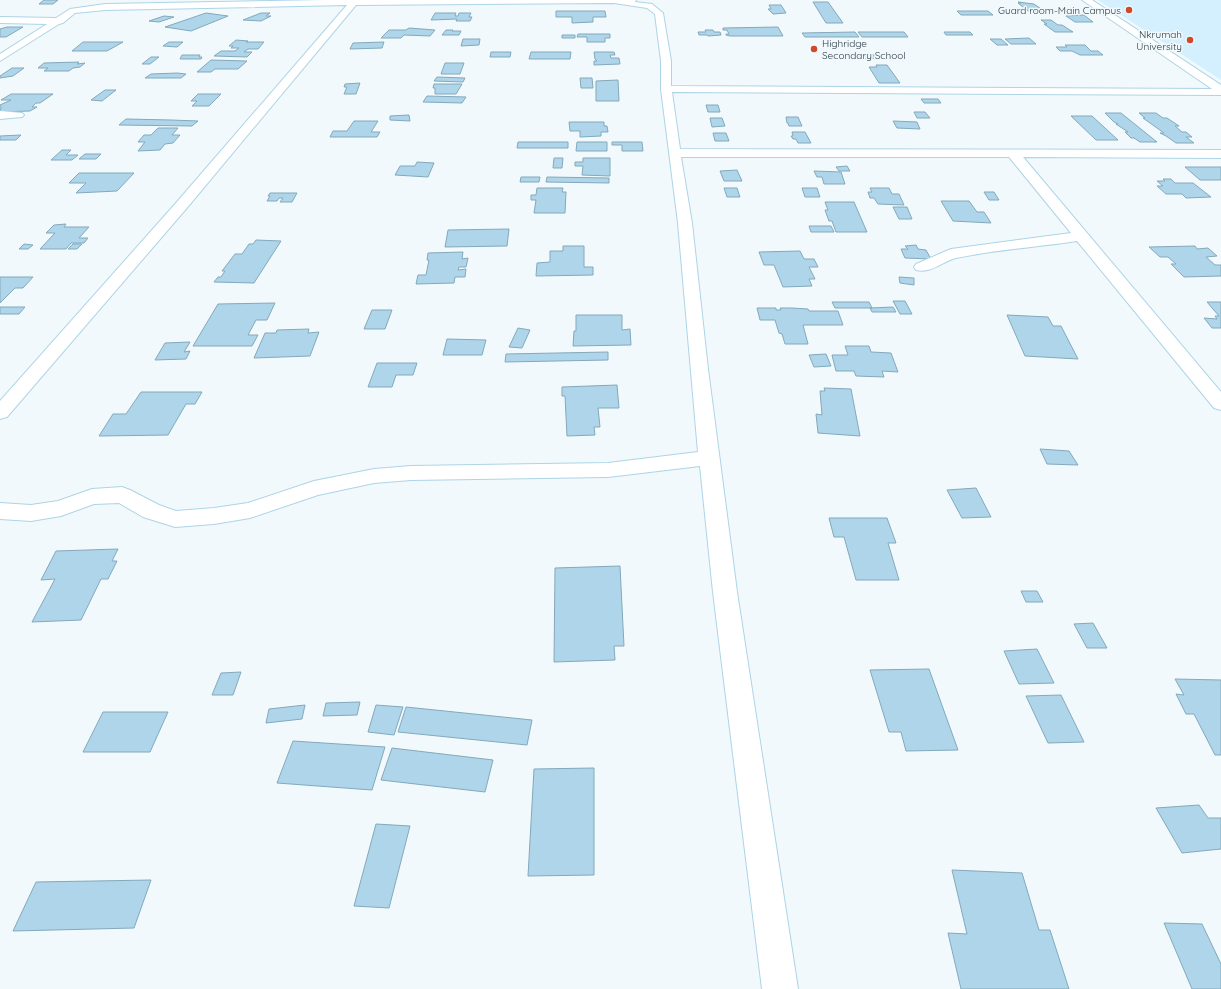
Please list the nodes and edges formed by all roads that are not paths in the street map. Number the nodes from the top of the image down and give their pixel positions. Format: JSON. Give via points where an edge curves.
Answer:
{"nodes":[{"id":1,"x":78,"y":0,"type":"edge"},
{"id":2,"x":154,"y":0,"type":"edge"},
{"id":3,"x":1086,"y":0,"type":"edge"},
{"id":4,"x":625,"y":1,"type":"edge"},
{"id":5,"x":354,"y":2,"type":"junction"},
{"id":6,"x":126,"y":5,"type":"junction"},
{"id":7,"x":73,"y":11,"type":"junction"},
{"id":8,"x":0,"y":20,"type":"edge"},
{"id":9,"x":60,"y":21,"type":"junction"},
{"id":10,"x":7,"y":41,"type":"dead end"},
{"id":11,"x":29,"y":41,"type":"junction"},
{"id":12,"x":0,"y":58,"type":"edge"},
{"id":13,"x":666,"y":89,"type":"junction"},
{"id":14,"x":1221,"y":91,"type":"edge"},
{"id":15,"x":0,"y":115,"type":"edge"},
{"id":16,"x":18,"y":115,"type":"dead end"},
{"id":17,"x":674,"y":153,"type":"junction"},
{"id":18,"x":1014,"y":154,"type":"junction"},
{"id":19,"x":1221,"y":154,"type":"edge"},
{"id":20,"x":1080,"y":236,"type":"junction"},
{"id":21,"x":922,"y":267,"type":"dead end"},
{"id":22,"x":1221,"y":404,"type":"edge"},
{"id":23,"x":0,"y":413,"type":"edge"},
{"id":24,"x":709,"y":458,"type":"junction"},
{"id":25,"x":0,"y":512,"type":"edge"},
{"id":26,"x":780,"y":989,"type":"edge"}],
"edges":[{"from":1,"to":7,"type":"street"},
{"from":2,"to":6,"type":"street"},
{"from":3,"to":14,"type":"street"},
{"from":4,"to":5,"type":"street"},
{"from":4,"to":13,"type":"street","via":[[648,6],[659,13],[666,61]]},
{"from":5,"to":6,"type":"street"},
{"from":5,"to":23,"type":"street","via":[[181,206]]},
{"from":6,"to":7,"type":"street"},
{"from":7,"to":9,"type":"street"},
{"from":8,"to":9,"type":"street"},
{"from":9,"to":11,"type":"street"},
{"from":10,"to":11,"type":"street"},
{"from":11,"to":12,"type":"street"},
{"from":13,"to":14,"type":"street"},
{"from":13,"to":17,"type":"street"},
{"from":15,"to":16,"type":"street"},
{"from":17,"to":18,"type":"street"},
{"from":17,"to":24,"type":"street","via":[[685,223]]},
{"from":18,"to":19,"type":"street"},
{"from":18,"to":20,"type":"street"},
{"from":20,"to":21,"type":"street","via":[[951,254]]},
{"from":20,"to":22,"type":"street"},
{"from":24,"to":25,"type":"street","via":[[608,470],[411,473],[374,476],[314,488],[250,510],[175,519],[151,511],[122,495],[92,497],[60,508],[31,513]]},
{"from":24,"to":26,"type":"street"}]}
